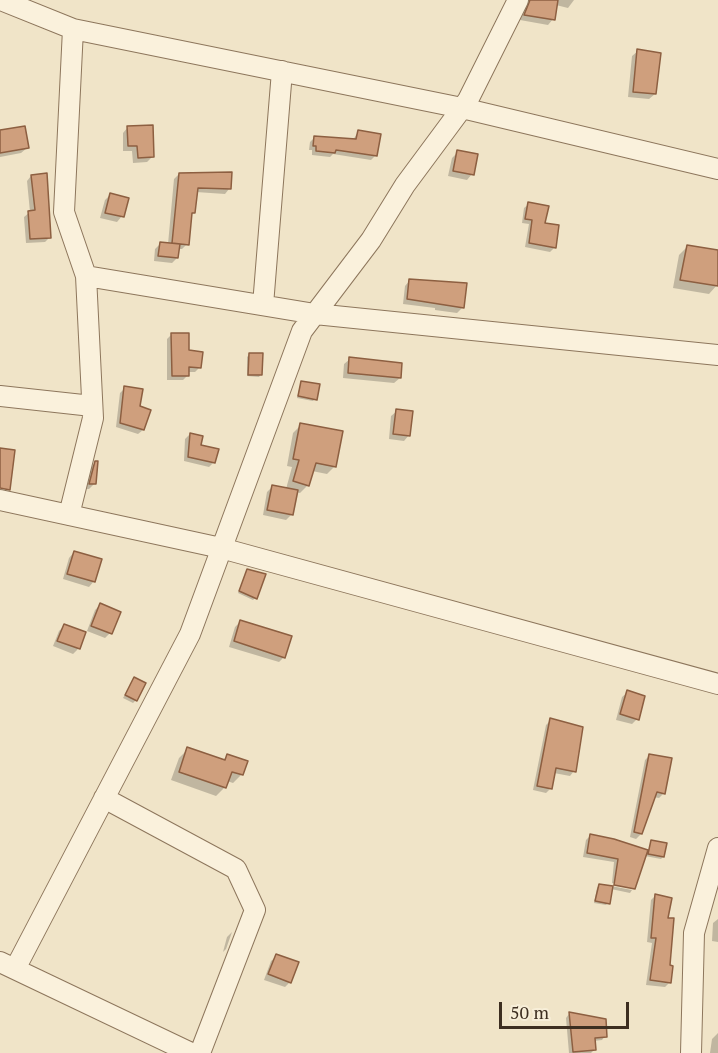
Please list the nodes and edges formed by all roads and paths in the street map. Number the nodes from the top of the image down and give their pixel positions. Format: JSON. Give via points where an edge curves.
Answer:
{"nodes":[{"id":1,"x":1,"y":0,"type":"edge"},
{"id":2,"x":518,"y":0,"type":"edge"},
{"id":3,"x":73,"y":28,"type":"junction"},
{"id":4,"x":282,"y":71,"type":"junction"},
{"id":5,"x":462,"y":108,"type":"junction"},
{"id":6,"x":718,"y":169,"type":"edge"},
{"id":7,"x":86,"y":276,"type":"junction"},
{"id":8,"x":263,"y":305,"type":"junction"},
{"id":9,"x":315,"y":314,"type":"junction"},
{"id":10,"x":718,"y":355,"type":"edge"},
{"id":11,"x":0,"y":396,"type":"edge"},
{"id":12,"x":92,"y":406,"type":"junction"},
{"id":13,"x":0,"y":500,"type":"edge"},
{"id":14,"x":69,"y":515,"type":"junction"},
{"id":15,"x":221,"y":548,"type":"junction"},
{"id":16,"x":718,"y":684,"type":"edge"},
{"id":17,"x":104,"y":798,"type":"junction"},
{"id":18,"x":718,"y":848,"type":"edge"},
{"id":19,"x":7,"y":965,"type":"edge"},
{"id":20,"x":191,"y":1053,"type":"edge"},
{"id":21,"x":200,"y":1053,"type":"edge"},
{"id":22,"x":691,"y":1053,"type":"edge"}],
"edges":[{"from":1,"to":3,"type":"street"},
{"from":2,"to":5,"type":"street"},
{"from":3,"to":4,"type":"street"},
{"from":3,"to":7,"type":"street","via":[[64,212]]},
{"from":4,"to":5,"type":"street"},
{"from":4,"to":8,"type":"street"},
{"from":5,"to":6,"type":"street"},
{"from":5,"to":9,"type":"street"},
{"from":7,"to":8,"type":"street"},
{"from":7,"to":12,"type":"street"},
{"from":8,"to":9,"type":"street"},
{"from":9,"to":10,"type":"street"},
{"from":9,"to":15,"type":"street","via":[[302,331]]},
{"from":11,"to":12,"type":"street"},
{"from":12,"to":14,"type":"street","via":[[93,418]]},
{"from":13,"to":14,"type":"street"},
{"from":14,"to":15,"type":"street"},
{"from":15,"to":16,"type":"street"},
{"from":15,"to":17,"type":"street","via":[[190,634]]},
{"from":17,"to":19,"type":"street"},
{"from":17,"to":21,"type":"street","via":[[236,869],[255,910]]},
{"from":18,"to":22,"type":"street","via":[[694,933]]},
{"from":19,"to":20,"type":"street"}]}
